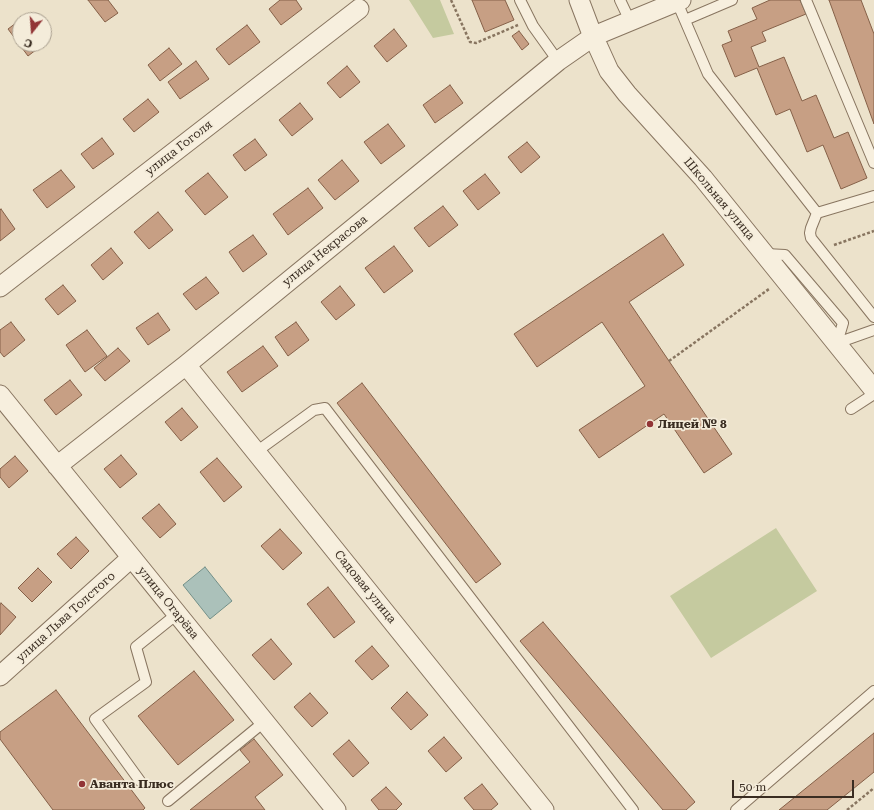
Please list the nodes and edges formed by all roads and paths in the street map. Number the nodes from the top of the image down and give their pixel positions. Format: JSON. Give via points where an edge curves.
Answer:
{"nodes":[{"id":1,"x":451,"y":0,"type":"edge"},
{"id":2,"x":520,"y":0,"type":"edge"},
{"id":3,"x":579,"y":0,"type":"edge"},
{"id":4,"x":620,"y":0,"type":"edge"},
{"id":5,"x":732,"y":0,"type":"edge"},
{"id":6,"x":806,"y":0,"type":"edge"},
{"id":7,"x":679,"y":1,"type":"edge"},
{"id":8,"x":359,"y":9,"type":"dead end"},
{"id":9,"x":530,"y":20,"type":"junction"},
{"id":10,"x":685,"y":20,"type":"junction"},
{"id":11,"x":630,"y":21,"type":"junction"},
{"id":12,"x":594,"y":36,"type":"junction"},
{"id":13,"x":558,"y":61,"type":"junction"},
{"id":14,"x":874,"y":163,"type":"edge"},
{"id":15,"x":874,"y":196,"type":"edge"},
{"id":16,"x":817,"y":213,"type":"junction"},
{"id":17,"x":874,"y":231,"type":"edge"},
{"id":18,"x":833,"y":246,"type":"dead end"},
{"id":19,"x":0,"y":287,"type":"edge"},
{"id":20,"x":769,"y":289,"type":"dead end"},
{"id":21,"x":874,"y":317,"type":"edge"},
{"id":22,"x":874,"y":330,"type":"edge"},
{"id":23,"x":837,"y":343,"type":"junction"},
{"id":24,"x":669,"y":361,"type":"dead end"},
{"id":25,"x":186,"y":365,"type":"junction"},
{"id":26,"x":874,"y":390,"type":"edge"},
{"id":27,"x":874,"y":394,"type":"edge"},
{"id":28,"x":3,"y":405,"type":"edge"},
{"id":29,"x":851,"y":409,"type":"dead end"},
{"id":30,"x":256,"y":452,"type":"junction"},
{"id":31,"x":57,"y":466,"type":"junction"},
{"id":32,"x":131,"y":558,"type":"junction"},
{"id":33,"x":177,"y":614,"type":"junction"},
{"id":34,"x":0,"y":676,"type":"edge"},
{"id":35,"x":874,"y":691,"type":"edge"},
{"id":36,"x":264,"y":722,"type":"junction"},
{"id":37,"x":140,"y":781,"type":"dead end"},
{"id":38,"x":874,"y":788,"type":"edge"},
{"id":39,"x":168,"y":801,"type":"dead end"},
{"id":40,"x":336,"y":810,"type":"edge"},
{"id":41,"x":544,"y":810,"type":"edge"},
{"id":42,"x":633,"y":810,"type":"edge"},
{"id":43,"x":736,"y":810,"type":"edge"},
{"id":44,"x":847,"y":810,"type":"edge"}],
"edges":[{"from":1,"to":9,"type":"path","via":[[470,42],[476,42]]},
{"from":2,"to":9,"type":"lane"},
{"from":3,"to":12,"type":"street","name":"Школьная улица"},
{"from":4,"to":11,"type":"lane"},
{"from":5,"to":10,"type":"lane"},
{"from":6,"to":14,"type":"lane"},
{"from":7,"to":10,"type":"lane"},
{"from":7,"to":11,"type":"street","name":"улица Некрасова"},
{"from":8,"to":19,"type":"street","name":"улица Гоголя"},
{"from":9,"to":13,"type":"lane"},
{"from":10,"to":16,"type":"lane","via":[[708,74]]},
{"from":11,"to":12,"type":"street","name":"улица Некрасова"},
{"from":12,"to":13,"type":"street","name":"улица Некрасова"},
{"from":12,"to":23,"type":"street","name":"Школьная улица","via":[[603,61],[627,94],[703,178]]},
{"from":13,"to":25,"type":"street","name":"улица Некрасова"},
{"from":15,"to":16,"type":"lane"},
{"from":16,"to":21,"type":"lane","via":[[811,228],[812,238]]},
{"from":17,"to":18,"type":"path"},
{"from":20,"to":24,"type":"path"},
{"from":22,"to":23,"type":"lane"},
{"from":23,"to":26,"type":"street","name":"Школьная улица"},
{"from":25,"to":30,"type":"street","name":"Садовая улица"},
{"from":25,"to":31,"type":"street","name":"улица Некрасова"},
{"from":27,"to":29,"type":"lane"},
{"from":28,"to":31,"type":"street","name":"улица Огарёва"},
{"from":30,"to":41,"type":"street","name":"Садовая улица"},
{"from":30,"to":42,"type":"lane","via":[[314,410],[324,408]]},
{"from":31,"to":32,"type":"street","name":"улица Огарёва"},
{"from":32,"to":33,"type":"street","name":"улица Огарёва"},
{"from":32,"to":34,"type":"street","name":"улица Льва Толстого"},
{"from":33,"to":36,"type":"street","name":"улица Огарёва"},
{"from":33,"to":37,"type":"lane","via":[[136,647],[146,682],[95,719]]},
{"from":35,"to":43,"type":"lane"},
{"from":36,"to":39,"type":"lane"},
{"from":36,"to":40,"type":"street","name":"улица Огарёва"},
{"from":38,"to":44,"type":"path"}]}
